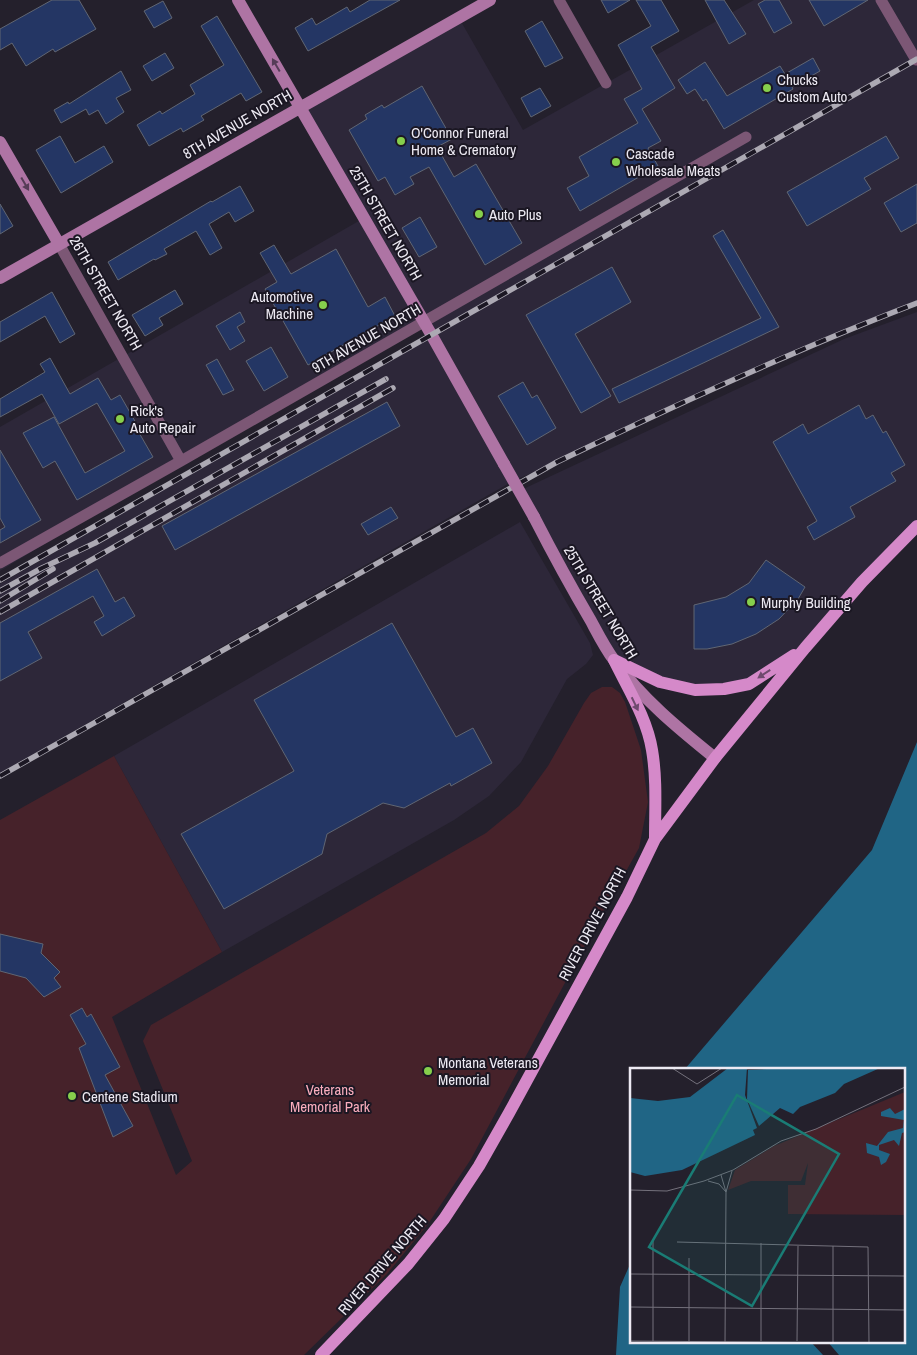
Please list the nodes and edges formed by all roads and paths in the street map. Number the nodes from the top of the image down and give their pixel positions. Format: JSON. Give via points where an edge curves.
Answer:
{"nodes":[{"id":1,"x":238,"y":0,"type":"edge"},
{"id":2,"x":490,"y":0,"type":"edge"},
{"id":3,"x":559,"y":0,"type":"edge"},
{"id":4,"x":881,"y":0,"type":"edge"},
{"id":5,"x":916,"y":60,"type":"dead end"},
{"id":6,"x":606,"y":83,"type":"dead end"},
{"id":7,"x":300,"y":107,"type":"junction"},
{"id":8,"x":746,"y":137,"type":"dead end"},
{"id":9,"x":0,"y":142,"type":"edge"},
{"id":10,"x":59,"y":244,"type":"junction"},
{"id":11,"x":0,"y":278,"type":"edge"},
{"id":12,"x":424,"y":322,"type":"junction"},
{"id":13,"x":182,"y":461,"type":"junction"},
{"id":14,"x":917,"y":526,"type":"edge"},
{"id":15,"x":0,"y":562,"type":"edge"},
{"id":16,"x":805,"y":648,"type":"junction"},
{"id":17,"x":614,"y":660,"type":"junction"},
{"id":18,"x":715,"y":758,"type":"junction"},
{"id":19,"x":655,"y":839,"type":"junction"},
{"id":20,"x":321,"y":1355,"type":"edge"}],
"edges":[{"from":7,"to":1,"type":"street","name":"25TH STREET NORTH","one_way":true},
{"from":2,"to":7,"type":"street","name":"8TH AVENUE NORTH"},
{"from":3,"to":6,"type":"street"},
{"from":4,"to":5,"type":"street"},
{"from":7,"to":10,"type":"street","name":"8TH AVENUE NORTH"},
{"from":7,"to":12,"type":"street","name":"25TH STREET NORTH"},
{"from":8,"to":12,"type":"street","name":"9TH AVENUE NORTH"},
{"from":9,"to":10,"type":"street","name":"26TH STREET NORTH","one_way":true},
{"from":10,"to":11,"type":"street","name":"8TH AVENUE NORTH"},
{"from":10,"to":13,"type":"street","name":"26TH STREET NORTH"},
{"from":12,"to":13,"type":"street","name":"9TH AVENUE NORTH"},
{"from":12,"to":17,"type":"street","name":"25TH STREET NORTH","bridge":true},
{"from":13,"to":15,"type":"street","name":"9TH AVENUE NORTH"},
{"from":14,"to":16,"type":"main road","name":"RIVER DRIVE NORTH","via":[[862,582]]},
{"from":16,"to":17,"type":"main road","one_way":true,"via":[[749,684],[724,689],[695,690],[660,682]]},
{"from":16,"to":18,"type":"main road","name":"RIVER DRIVE NORTH"},
{"from":17,"to":18,"type":"street","name":"25TH STREET NORTH","via":[[642,693]]},
{"from":17,"to":19,"type":"main road","one_way":true,"via":[[644,722],[652,748]]},
{"from":18,"to":19,"type":"main road","name":"RIVER DRIVE NORTH"},
{"from":19,"to":20,"type":"main road","name":"RIVER DRIVE NORTH","via":[[627,897],[479,1166],[444,1219],[408,1264]]}]}
